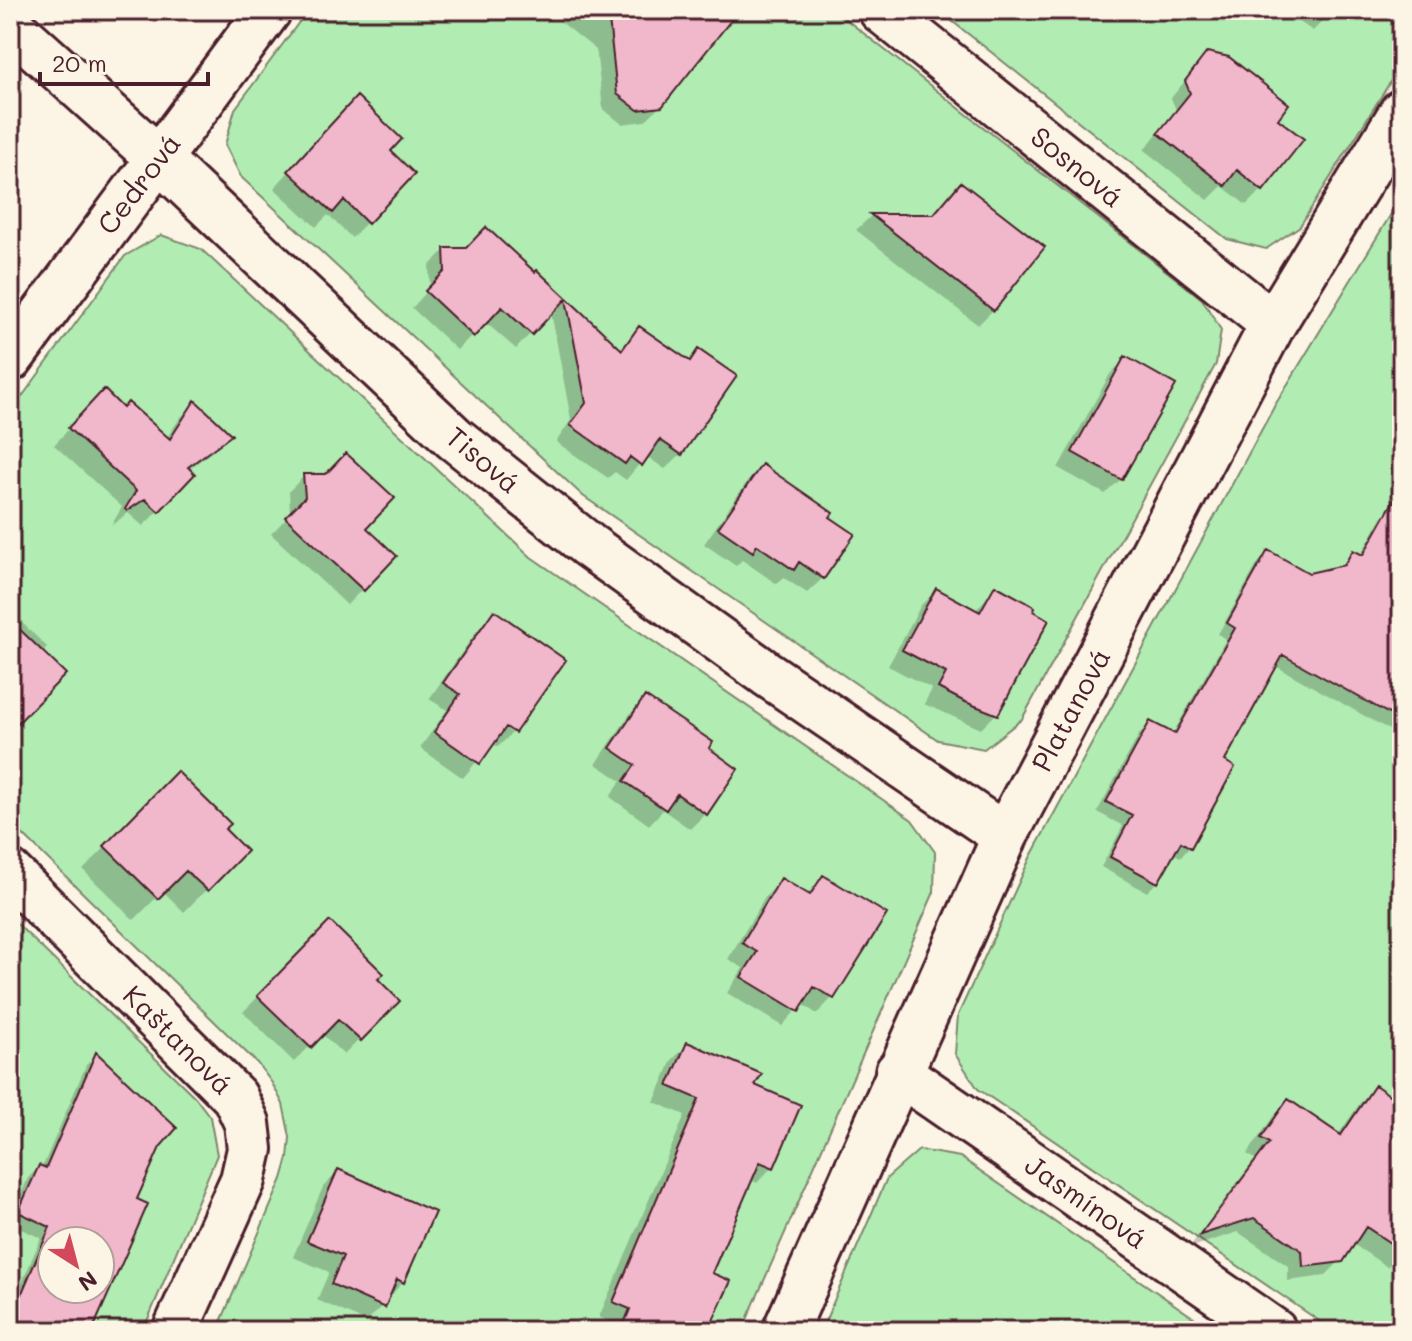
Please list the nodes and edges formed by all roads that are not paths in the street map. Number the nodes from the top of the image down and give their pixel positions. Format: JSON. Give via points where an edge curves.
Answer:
{"nodes":[{"id":1,"x":269,"y":10,"type":"edge"},
{"id":2,"x":881,"y":10,"type":"edge"},
{"id":3,"x":10,"y":25,"type":"edge"},
{"id":4,"x":1402,"y":112,"type":"edge"},
{"id":5,"x":158,"y":158,"type":"junction"},
{"id":6,"x":1273,"y":324,"type":"junction"},
{"id":7,"x":10,"y":359,"type":"edge"},
{"id":8,"x":1005,"y":836,"type":"junction"},
{"id":9,"x":10,"y":873,"type":"edge"},
{"id":10,"x":898,"y":1072,"type":"junction"},
{"id":11,"x":175,"y":1331,"type":"edge"},
{"id":12,"x":785,"y":1331,"type":"edge"},
{"id":13,"x":1274,"y":1331,"type":"edge"}],
"edges":[{"from":1,"to":5,"type":"street","name":"Cedrová"},
{"from":2,"to":6,"type":"street","name":"Sosnová"},
{"from":3,"to":5,"type":"street","name":"Tisová"},
{"from":4,"to":6,"type":"street","name":"Platanová"},
{"from":5,"to":7,"type":"street","name":"Cedrová"},
{"from":5,"to":8,"type":"street","name":"Tisová","via":[[454,438],[588,545]]},
{"from":6,"to":8,"type":"street","name":"Platanová"},
{"from":8,"to":10,"type":"street","name":"Platanová"},
{"from":9,"to":11,"type":"street","name":"Kaštanová","via":[[235,1097],[247,1123],[250,1149],[243,1180]]},
{"from":10,"to":12,"type":"street","name":"Platanová"},
{"from":10,"to":13,"type":"street","name":"Jasmínová"}]}
